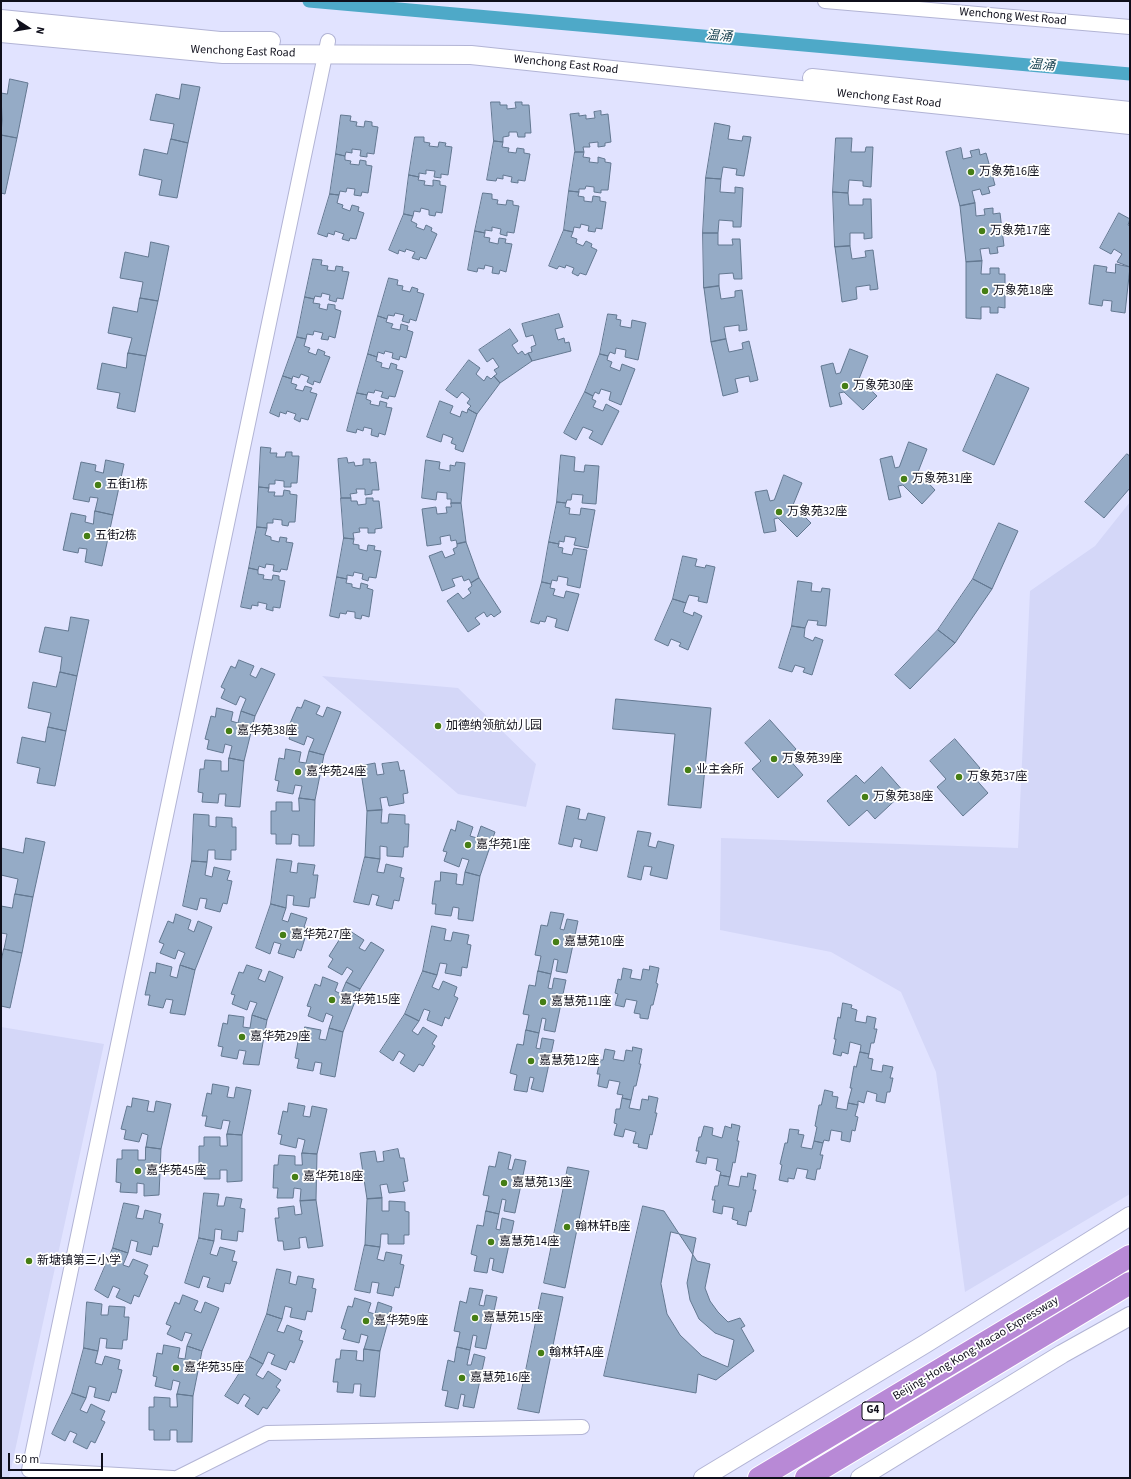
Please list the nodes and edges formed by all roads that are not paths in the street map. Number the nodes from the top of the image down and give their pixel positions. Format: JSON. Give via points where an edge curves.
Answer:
{"nodes":[{"id":1,"x":825,"y":1,"type":"edge"},
{"id":2,"x":1,"y":19,"type":"edge"},
{"id":3,"x":1130,"y":27,"type":"edge"},
{"id":4,"x":1,"y":33,"type":"edge"},
{"id":5,"x":327,"y":47,"type":"junction"},
{"id":6,"x":1130,"y":111,"type":"edge"},
{"id":7,"x":1130,"y":125,"type":"edge"},
{"id":8,"x":1130,"y":1216,"type":"edge"},
{"id":9,"x":1130,"y":1256,"type":"edge"},
{"id":10,"x":1130,"y":1283,"type":"edge"},
{"id":11,"x":1130,"y":1316,"type":"edge"},
{"id":12,"x":582,"y":1427,"type":"dead end"},
{"id":13,"x":173,"y":1478,"type":"edge"},
{"id":14,"x":178,"y":1478,"type":"edge"},
{"id":15,"x":704,"y":1478,"type":"edge"},
{"id":16,"x":759,"y":1478,"type":"edge"},
{"id":17,"x":806,"y":1478,"type":"edge"},
{"id":18,"x":860,"y":1478,"type":"edge"}],
"edges":[{"from":1,"to":3,"type":"street","name":"Wenchong West Road"},
{"from":2,"to":5,"type":"street","name":"Wenchong East Road","via":[[220,41]]},
{"from":4,"to":5,"type":"street","name":"Wenchong East Road","via":[[223,54]]},
{"from":5,"to":6,"type":"street","name":"Wenchong East Road","via":[[476,44]]},
{"from":5,"to":7,"type":"street","name":"Wenchong East Road","via":[[471,55]]},
{"from":5,"to":13,"type":"street","via":[[29,1470]]},
{"from":8,"to":15,"type":"street"},
{"from":9,"to":16,"type":"highway","name":"Beijing-Hong Kong-Macao Expressway","number":"G4"},
{"from":10,"to":17,"type":"highway","name":"Beijing-Hong Kong-Macao Expressway","number":"G4"},
{"from":11,"to":18,"type":"street","via":[[1062,1354]]},
{"from":12,"to":14,"type":"street","via":[[267,1433]]}]}
